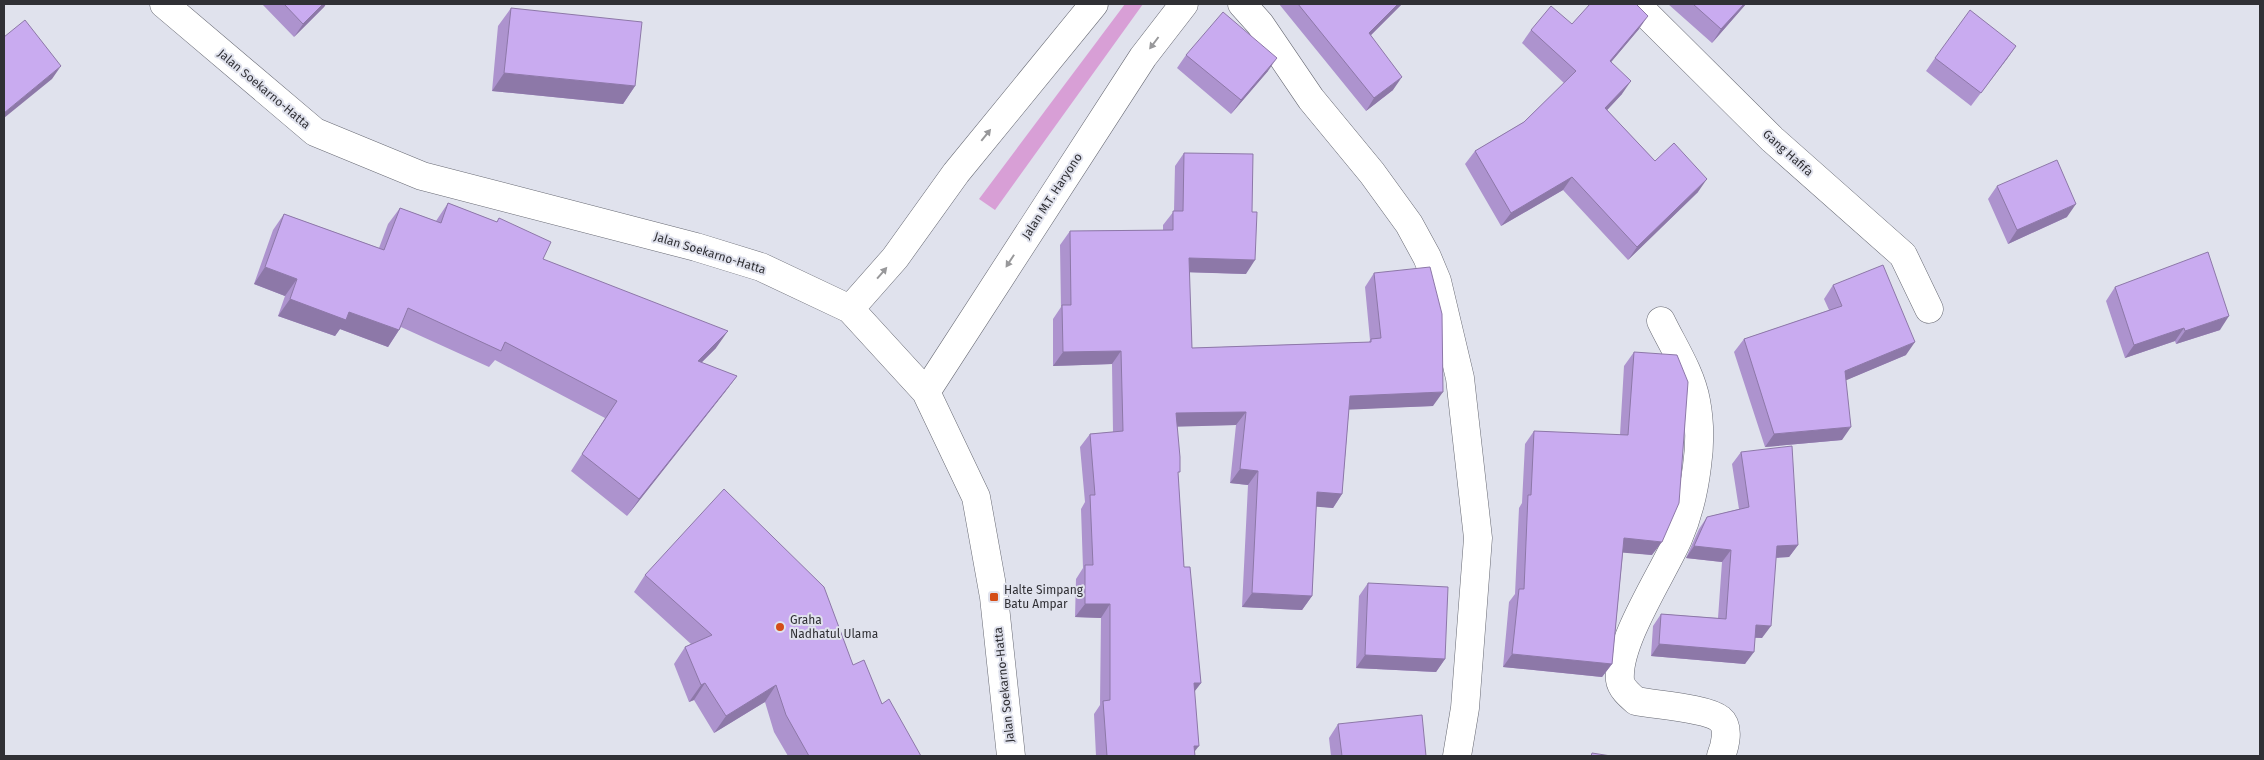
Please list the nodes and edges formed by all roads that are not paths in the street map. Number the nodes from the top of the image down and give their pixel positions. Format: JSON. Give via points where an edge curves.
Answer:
{"nodes":[{"id":1,"x":164,"y":4,"type":"edge"},
{"id":2,"x":1094,"y":4,"type":"edge"},
{"id":3,"x":1184,"y":4,"type":"edge"},
{"id":4,"x":1242,"y":4,"type":"edge"},
{"id":5,"x":1636,"y":4,"type":"edge"},
{"id":6,"x":850,"y":309,"type":"junction"},
{"id":7,"x":1929,"y":309,"type":"dead end"},
{"id":8,"x":1661,"y":321,"type":"dead end"},
{"id":9,"x":926,"y":392,"type":"junction"},
{"id":10,"x":1011,"y":756,"type":"edge"},
{"id":11,"x":1458,"y":756,"type":"edge"},
{"id":12,"x":1721,"y":756,"type":"edge"}],
"edges":[{"from":1,"to":6,"type":"main road","name":"Jalan Soekarno-Hatta","via":[[315,132],[422,176],[696,246],[761,267]]},
{"from":6,"to":2,"type":"main road","one_way":true,"via":[[895,258],[956,173]]},
{"from":3,"to":9,"type":"main road","name":"Jalan M.T. Haryono","one_way":true,"via":[[1138,65]]},
{"from":4,"to":11,"type":"main road","via":[[1409,224],[1437,281],[1460,378],[1478,538],[1465,708]]},
{"from":5,"to":7,"type":"main road","name":"Gang Hafifa","via":[[1772,139],[1903,255]]},
{"from":6,"to":9,"type":"main road","name":"Jalan Soekarno-Hatta"},
{"from":8,"to":12,"type":"main road","via":[[1686,371],[1696,400],[1700,433],[1697,466],[1692,500],[1677,540],[1634,625],[1620,681],[1627,694],[1636,701],[1700,711],[1720,718],[1725,733]]},
{"from":9,"to":10,"type":"main road","name":"Jalan Soekarno-Hatta","via":[[976,497],[994,597]]}]}
